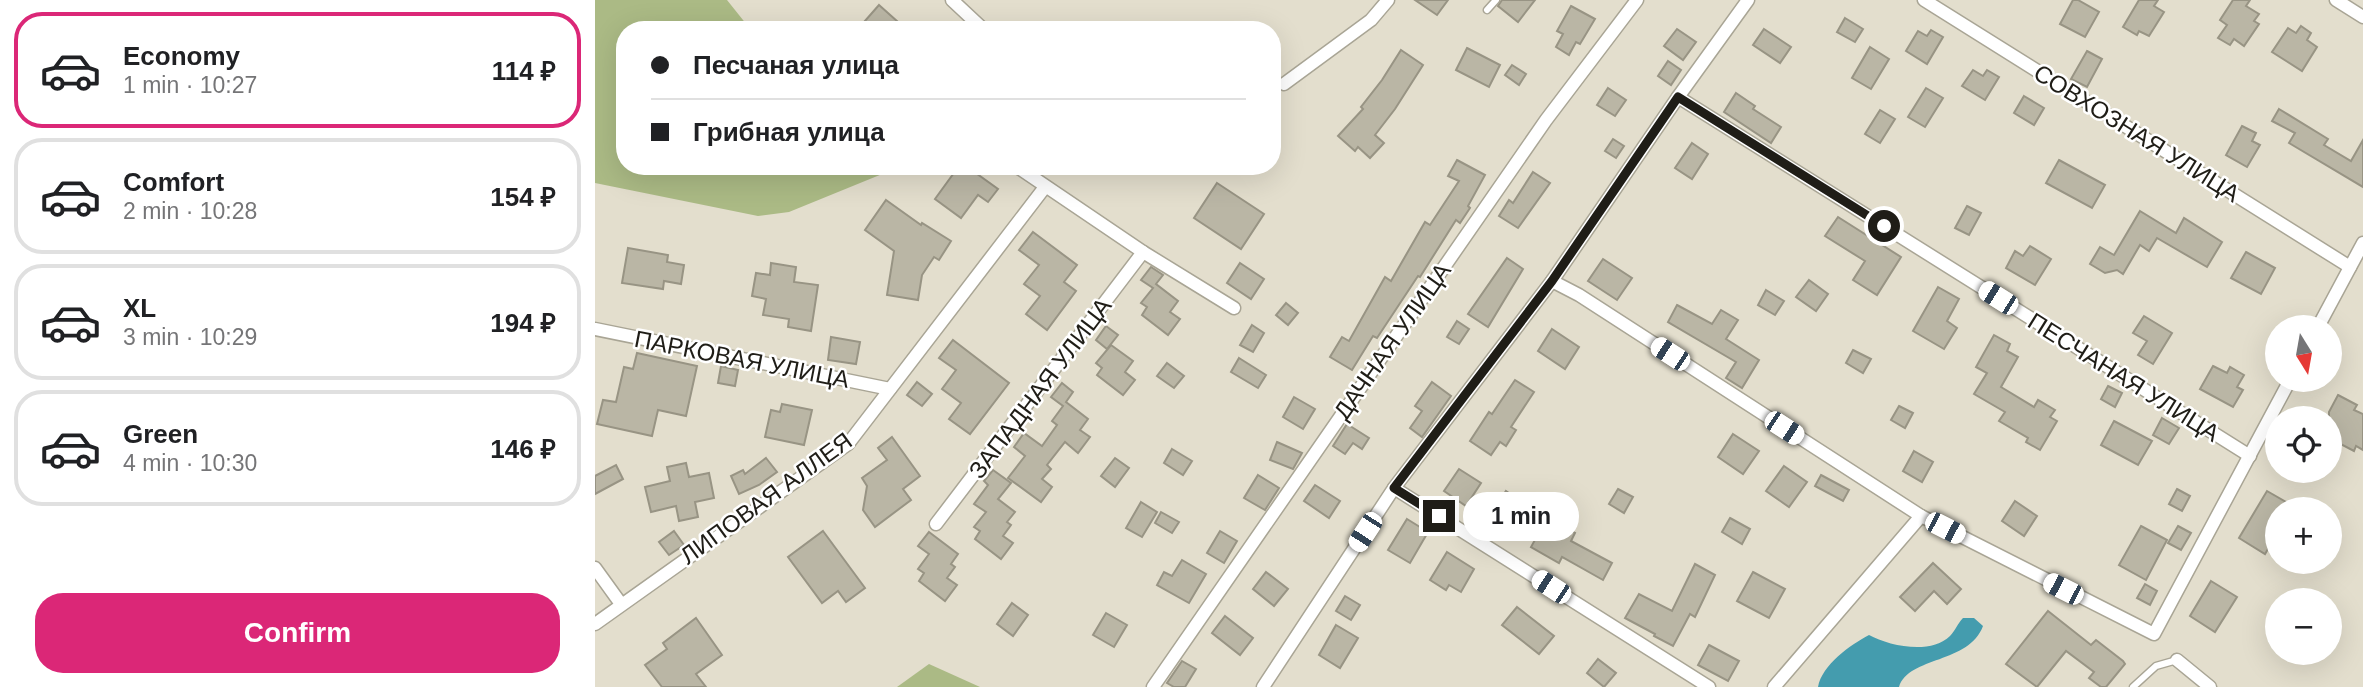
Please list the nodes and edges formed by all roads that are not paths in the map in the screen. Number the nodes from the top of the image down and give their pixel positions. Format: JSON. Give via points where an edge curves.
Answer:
{"nodes":[{"id":1,"x":952,"y":0,"type":"edge"},
{"id":2,"x":1388,"y":0,"type":"edge"},
{"id":3,"x":1496,"y":0,"type":"edge"},
{"id":4,"x":1637,"y":0,"type":"edge"},
{"id":5,"x":1748,"y":0,"type":"edge"},
{"id":6,"x":1924,"y":0,"type":"edge"},
{"id":7,"x":2336,"y":0,"type":"edge"},
{"id":8,"x":1487,"y":10,"type":"dead end"},
{"id":9,"x":2363,"y":17,"type":"edge"},
{"id":10,"x":974,"y":21,"type":"edge"},
{"id":11,"x":1284,"y":84,"type":"dead end"},
{"id":12,"x":1678,"y":97,"type":"junction"},
{"id":13,"x":1028,"y":175,"type":"edge"},
{"id":14,"x":1045,"y":187,"type":"junction"},
{"id":15,"x":2363,"y":243,"type":"edge"},
{"id":16,"x":1143,"y":252,"type":"junction"},
{"id":17,"x":2350,"y":267,"type":"junction"},
{"id":18,"x":1552,"y":281,"type":"junction"},
{"id":19,"x":1234,"y":308,"type":"dead end"},
{"id":20,"x":2324,"y":315,"type":"edge"},
{"id":21,"x":595,"y":329,"type":"edge"},
{"id":22,"x":890,"y":388,"type":"junction"},
{"id":23,"x":2284,"y":392,"type":"edge"},
{"id":24,"x":2250,"y":456,"type":"junction"},
{"id":25,"x":1394,"y":488,"type":"junction"},
{"id":26,"x":1921,"y":516,"type":"junction"},
{"id":27,"x":936,"y":524,"type":"dead end"},
{"id":28,"x":595,"y":568,"type":"edge"},
{"id":29,"x":621,"y":604,"type":"junction"},
{"id":30,"x":595,"y":624,"type":"edge"},
{"id":31,"x":2177,"y":660,"type":"joint"},
{"id":32,"x":1153,"y":687,"type":"edge"},
{"id":33,"x":1263,"y":687,"type":"edge"},
{"id":34,"x":1709,"y":687,"type":"edge"},
{"id":35,"x":1774,"y":687,"type":"edge"},
{"id":36,"x":2133,"y":687,"type":"edge"},
{"id":37,"x":2210,"y":687,"type":"edge"}],
"edges":[{"from":1,"to":10,"type":"street"},
{"from":2,"to":11,"type":"street","via":[[1371,20]]},
{"from":3,"to":8,"type":"lane"},
{"from":4,"to":32,"type":"street","name":"ДАЧНАЯ УЛИЦА","via":[[1538,131]]},
{"from":5,"to":12,"type":"street"},
{"from":6,"to":17,"type":"street","name":"СОВХОЗНАЯ УЛИЦА"},
{"from":7,"to":9,"type":"street"},
{"from":12,"to":18,"type":"street"},
{"from":12,"to":24,"type":"street","name":"ПЕСЧАНАЯ УЛИЦА"},
{"from":13,"to":14,"type":"street"},
{"from":14,"to":16,"type":"street"},
{"from":14,"to":22,"type":"street","name":"ЛИПОВАЯ АЛЛЕЯ"},
{"from":15,"to":17,"type":"street"},
{"from":16,"to":19,"type":"street"},
{"from":16,"to":27,"type":"street","name":"ЗАПАДНАЯ УЛИЦА"},
{"from":17,"to":20,"type":"street"},
{"from":18,"to":25,"type":"street"},
{"from":18,"to":26,"type":"street"},
{"from":21,"to":22,"type":"street","name":"ПАРКОВАЯ УЛИЦА"},
{"from":22,"to":29,"type":"street","name":"ЛИПОВАЯ АЛЛЕЯ","via":[[848,444]]},
{"from":23,"to":24,"type":"street"},
{"from":24,"to":26,"type":"street","via":[[2154,634]]},
{"from":25,"to":33,"type":"street"},
{"from":25,"to":34,"type":"street"},
{"from":26,"to":35,"type":"street"},
{"from":28,"to":29,"type":"street"},
{"from":29,"to":30,"type":"street","name":"ЛИПОВАЯ АЛЛЕЯ"},
{"from":31,"to":36,"type":"lane","via":[[2156,666]]},
{"from":31,"to":37,"type":"street"}]}
